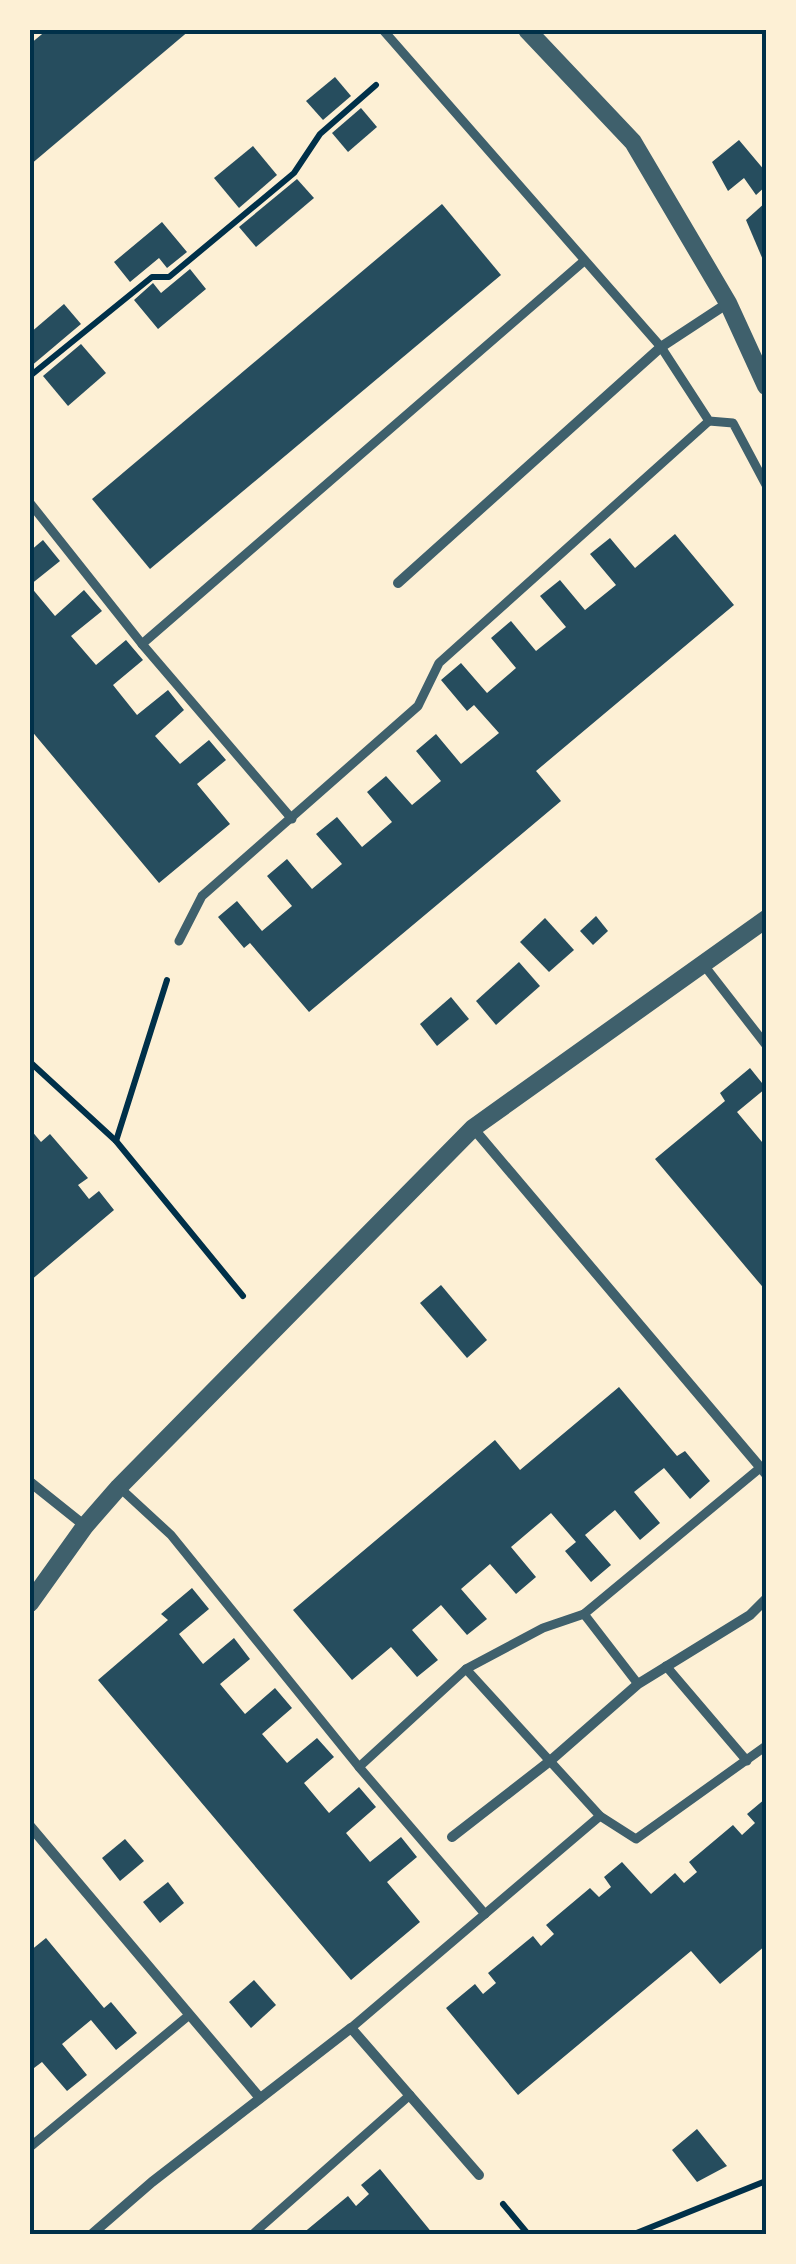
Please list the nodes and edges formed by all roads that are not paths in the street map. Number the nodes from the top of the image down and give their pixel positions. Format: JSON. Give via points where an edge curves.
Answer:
{"nodes":[{"id":1,"x":384,"y":30,"type":"edge"},
{"id":2,"x":527,"y":30,"type":"edge"},
{"id":3,"x":584,"y":261,"type":"junction"},
{"id":4,"x":728,"y":303,"type":"junction"},
{"id":5,"x":661,"y":348,"type":"junction"},
{"id":6,"x":766,"y":386,"type":"edge"},
{"id":7,"x":709,"y":421,"type":"junction"},
{"id":8,"x":766,"y":485,"type":"edge"},
{"id":9,"x":30,"y":503,"type":"edge"},
{"id":10,"x":398,"y":582,"type":"dead end"},
{"id":11,"x":142,"y":644,"type":"junction"},
{"id":12,"x":292,"y":820,"type":"junction"},
{"id":13,"x":766,"y":918,"type":"edge"},
{"id":14,"x":179,"y":941,"type":"road end"},
{"id":15,"x":703,"y":964,"type":"junction"},
{"id":16,"x":766,"y":1044,"type":"edge"},
{"id":17,"x":472,"y":1128,"type":"junction"},
{"id":18,"x":763,"y":1471,"type":"edge"},
{"id":19,"x":30,"y":1482,"type":"edge"},
{"id":20,"x":119,"y":1487,"type":"junction"},
{"id":21,"x":85,"y":1526,"type":"junction"},
{"id":22,"x":766,"y":1599,"type":"edge"},
{"id":23,"x":30,"y":1602,"type":"edge"},
{"id":24,"x":584,"y":1614,"type":"junction"},
{"id":25,"x":666,"y":1666,"type":"junction"},
{"id":26,"x":466,"y":1670,"type":"junction"},
{"id":27,"x":638,"y":1684,"type":"junction"},
{"id":28,"x":766,"y":1746,"type":"edge"},
{"id":29,"x":550,"y":1761,"type":"junction"},
{"id":30,"x":747,"y":1761,"type":"junction"},
{"id":31,"x":359,"y":1768,"type":"junction"},
{"id":32,"x":600,"y":1816,"type":"junction"},
{"id":33,"x":30,"y":1826,"type":"edge"},
{"id":34,"x":452,"y":1837,"type":"dead end"},
{"id":35,"x":486,"y":1914,"type":"junction"},
{"id":36,"x":188,"y":2016,"type":"junction"},
{"id":37,"x":351,"y":2028,"type":"junction"},
{"id":38,"x":410,"y":2096,"type":"junction"},
{"id":39,"x":260,"y":2098,"type":"junction"},
{"id":40,"x":30,"y":2147,"type":"edge"},
{"id":41,"x":479,"y":2175,"type":"dead end"},
{"id":42,"x":92,"y":2234,"type":"edge"},
{"id":43,"x":253,"y":2234,"type":"edge"}],
"edges":[{"from":1,"to":3,"type":"street"},
{"from":2,"to":4,"type":"street","via":[[633,142]]},
{"from":3,"to":5,"type":"street"},
{"from":3,"to":11,"type":"street"},
{"from":4,"to":5,"type":"street"},
{"from":4,"to":6,"type":"street"},
{"from":5,"to":7,"type":"street"},
{"from":5,"to":10,"type":"street"},
{"from":7,"to":8,"type":"street","via":[[733,423]]},
{"from":7,"to":12,"type":"street","via":[[438,663],[418,706]]},
{"from":9,"to":11,"type":"street"},
{"from":11,"to":12,"type":"street"},
{"from":12,"to":14,"type":"street","via":[[202,896]]},
{"from":13,"to":15,"type":"street"},
{"from":15,"to":16,"type":"street"},
{"from":15,"to":17,"type":"street"},
{"from":17,"to":18,"type":"street"},
{"from":17,"to":20,"type":"street"},
{"from":18,"to":24,"type":"street"},
{"from":19,"to":21,"type":"street"},
{"from":20,"to":21,"type":"street"},
{"from":20,"to":31,"type":"street","via":[[171,1535]]},
{"from":21,"to":23,"type":"street"},
{"from":22,"to":25,"type":"street"},
{"from":24,"to":26,"type":"street"},
{"from":24,"to":27,"type":"street"},
{"from":25,"to":27,"type":"street"},
{"from":25,"to":30,"type":"street"},
{"from":26,"to":29,"type":"street"},
{"from":26,"to":31,"type":"street"},
{"from":27,"to":29,"type":"street"},
{"from":28,"to":30,"type":"street"},
{"from":29,"to":32,"type":"street"},
{"from":29,"to":34,"type":"street"},
{"from":30,"to":32,"type":"street","via":[[636,1839]]},
{"from":31,"to":35,"type":"street"},
{"from":32,"to":35,"type":"street"},
{"from":33,"to":36,"type":"street"},
{"from":35,"to":37,"type":"street"},
{"from":36,"to":39,"type":"street"},
{"from":36,"to":40,"type":"street"},
{"from":37,"to":38,"type":"street"},
{"from":37,"to":39,"type":"street"},
{"from":38,"to":41,"type":"street"},
{"from":38,"to":43,"type":"street"},
{"from":39,"to":42,"type":"street"}]}
